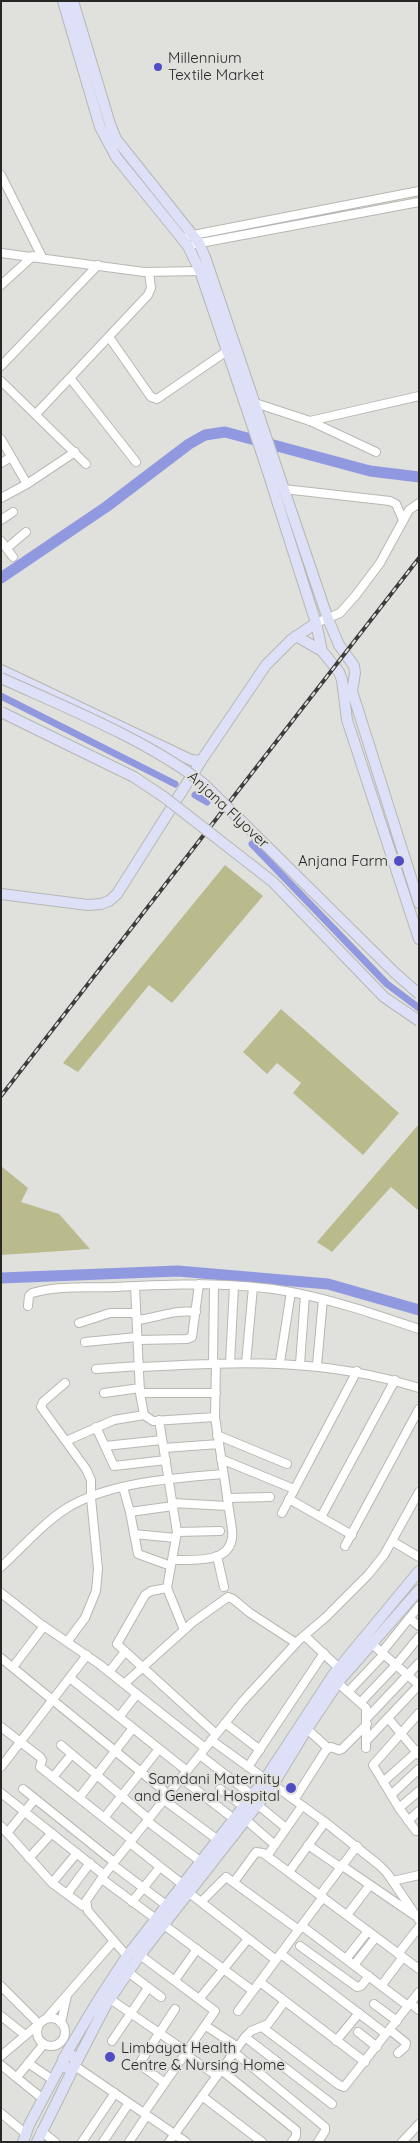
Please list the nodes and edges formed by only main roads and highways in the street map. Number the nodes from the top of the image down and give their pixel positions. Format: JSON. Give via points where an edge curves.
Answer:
{"nodes":[{"id":1,"x":63,"y":1,"type":"edge"},
{"id":2,"x":73,"y":1,"type":"edge"},
{"id":3,"x":193,"y":241,"type":"junction"},
{"id":4,"x":253,"y":408,"type":"junction"},
{"id":5,"x":270,"y":462,"type":"junction"},
{"id":6,"x":316,"y":623,"type":"junction"},
{"id":7,"x":296,"y":636,"type":"junction"},
{"id":8,"x":322,"y":651,"type":"junction"},
{"id":9,"x":1,"y":670,"type":"edge"},
{"id":10,"x":1,"y":678,"type":"edge"},
{"id":11,"x":1,"y":712,"type":"edge"},
{"id":12,"x":202,"y":761,"type":"junction"},
{"id":13,"x":1,"y":894,"type":"edge"},
{"id":14,"x":418,"y":900,"type":"edge"},
{"id":15,"x":419,"y":939,"type":"edge"},
{"id":16,"x":419,"y":994,"type":"edge"},
{"id":17,"x":419,"y":1021,"type":"edge"},
{"id":18,"x":419,"y":1571,"type":"edge"},
{"id":19,"x":419,"y":1590,"type":"edge"},
{"id":20,"x":342,"y":1671,"type":"junction"},
{"id":21,"x":269,"y":1782,"type":"junction"},
{"id":22,"x":255,"y":1800,"type":"junction"},
{"id":23,"x":185,"y":1888,"type":"junction"},
{"id":24,"x":159,"y":1922,"type":"junction"},
{"id":25,"x":64,"y":2059,"type":"junction"},
{"id":26,"x":75,"y":2065,"type":"junction"},
{"id":27,"x":25,"y":2138,"type":"edge"},
{"id":28,"x":37,"y":2142,"type":"edge"}],
"edges":[{"from":1,"to":3,"type":"main road","via":[[107,143],[181,237]]},
{"from":2,"to":3,"type":"main road","via":[[116,140]]},
{"from":3,"to":4,"type":"main road","via":[[227,351]]},
{"from":3,"to":4,"type":"main road","via":[[205,257]]},
{"from":4,"to":5,"type":"main road"},
{"from":5,"to":6,"type":"main road"},
{"from":5,"to":14,"type":"main road","via":[[284,489],[328,619],[339,645],[354,666],[352,691]]},
{"from":6,"to":7,"type":"main road"},
{"from":6,"to":8,"type":"main road"},
{"from":7,"to":8,"type":"main road"},
{"from":7,"to":12,"type":"main road","via":[[266,665]]},
{"from":8,"to":15,"type":"main road","via":[[342,680],[347,720]]},
{"from":9,"to":12,"type":"main road","via":[[191,760]]},
{"from":10,"to":16,"type":"main road","name":"Anjana Flyover","bridge":true,"via":[[92,720],[204,784]]},
{"from":11,"to":17,"type":"main road","name":"Anjana Flyover","bridge":true,"via":[[134,777],[164,797],[273,882],[384,997]]},
{"from":12,"to":13,"type":"main road","via":[[120,890],[109,901],[88,905]]},
{"from":18,"to":20,"type":"main road"},
{"from":19,"to":20,"type":"main road","via":[[372,1644]]},
{"from":20,"to":21,"type":"main road"},
{"from":20,"to":21,"type":"main road","via":[[338,1683]]},
{"from":21,"to":22,"type":"main road"},
{"from":22,"to":23,"type":"main road","via":[[246,1820]]},
{"from":22,"to":23,"type":"main road","via":[[244,1806],[200,1861]]},
{"from":23,"to":24,"type":"main road"},
{"from":23,"to":24,"type":"main road","via":[[166,1905]]},
{"from":24,"to":25,"type":"main road","via":[[127,1956]]},
{"from":24,"to":26,"type":"main road","via":[[110,1999]]},
{"from":25,"to":26,"type":"main road","via":[[65,2067]]},
{"from":25,"to":27,"type":"main road"},
{"from":26,"to":28,"type":"main road"}]}
